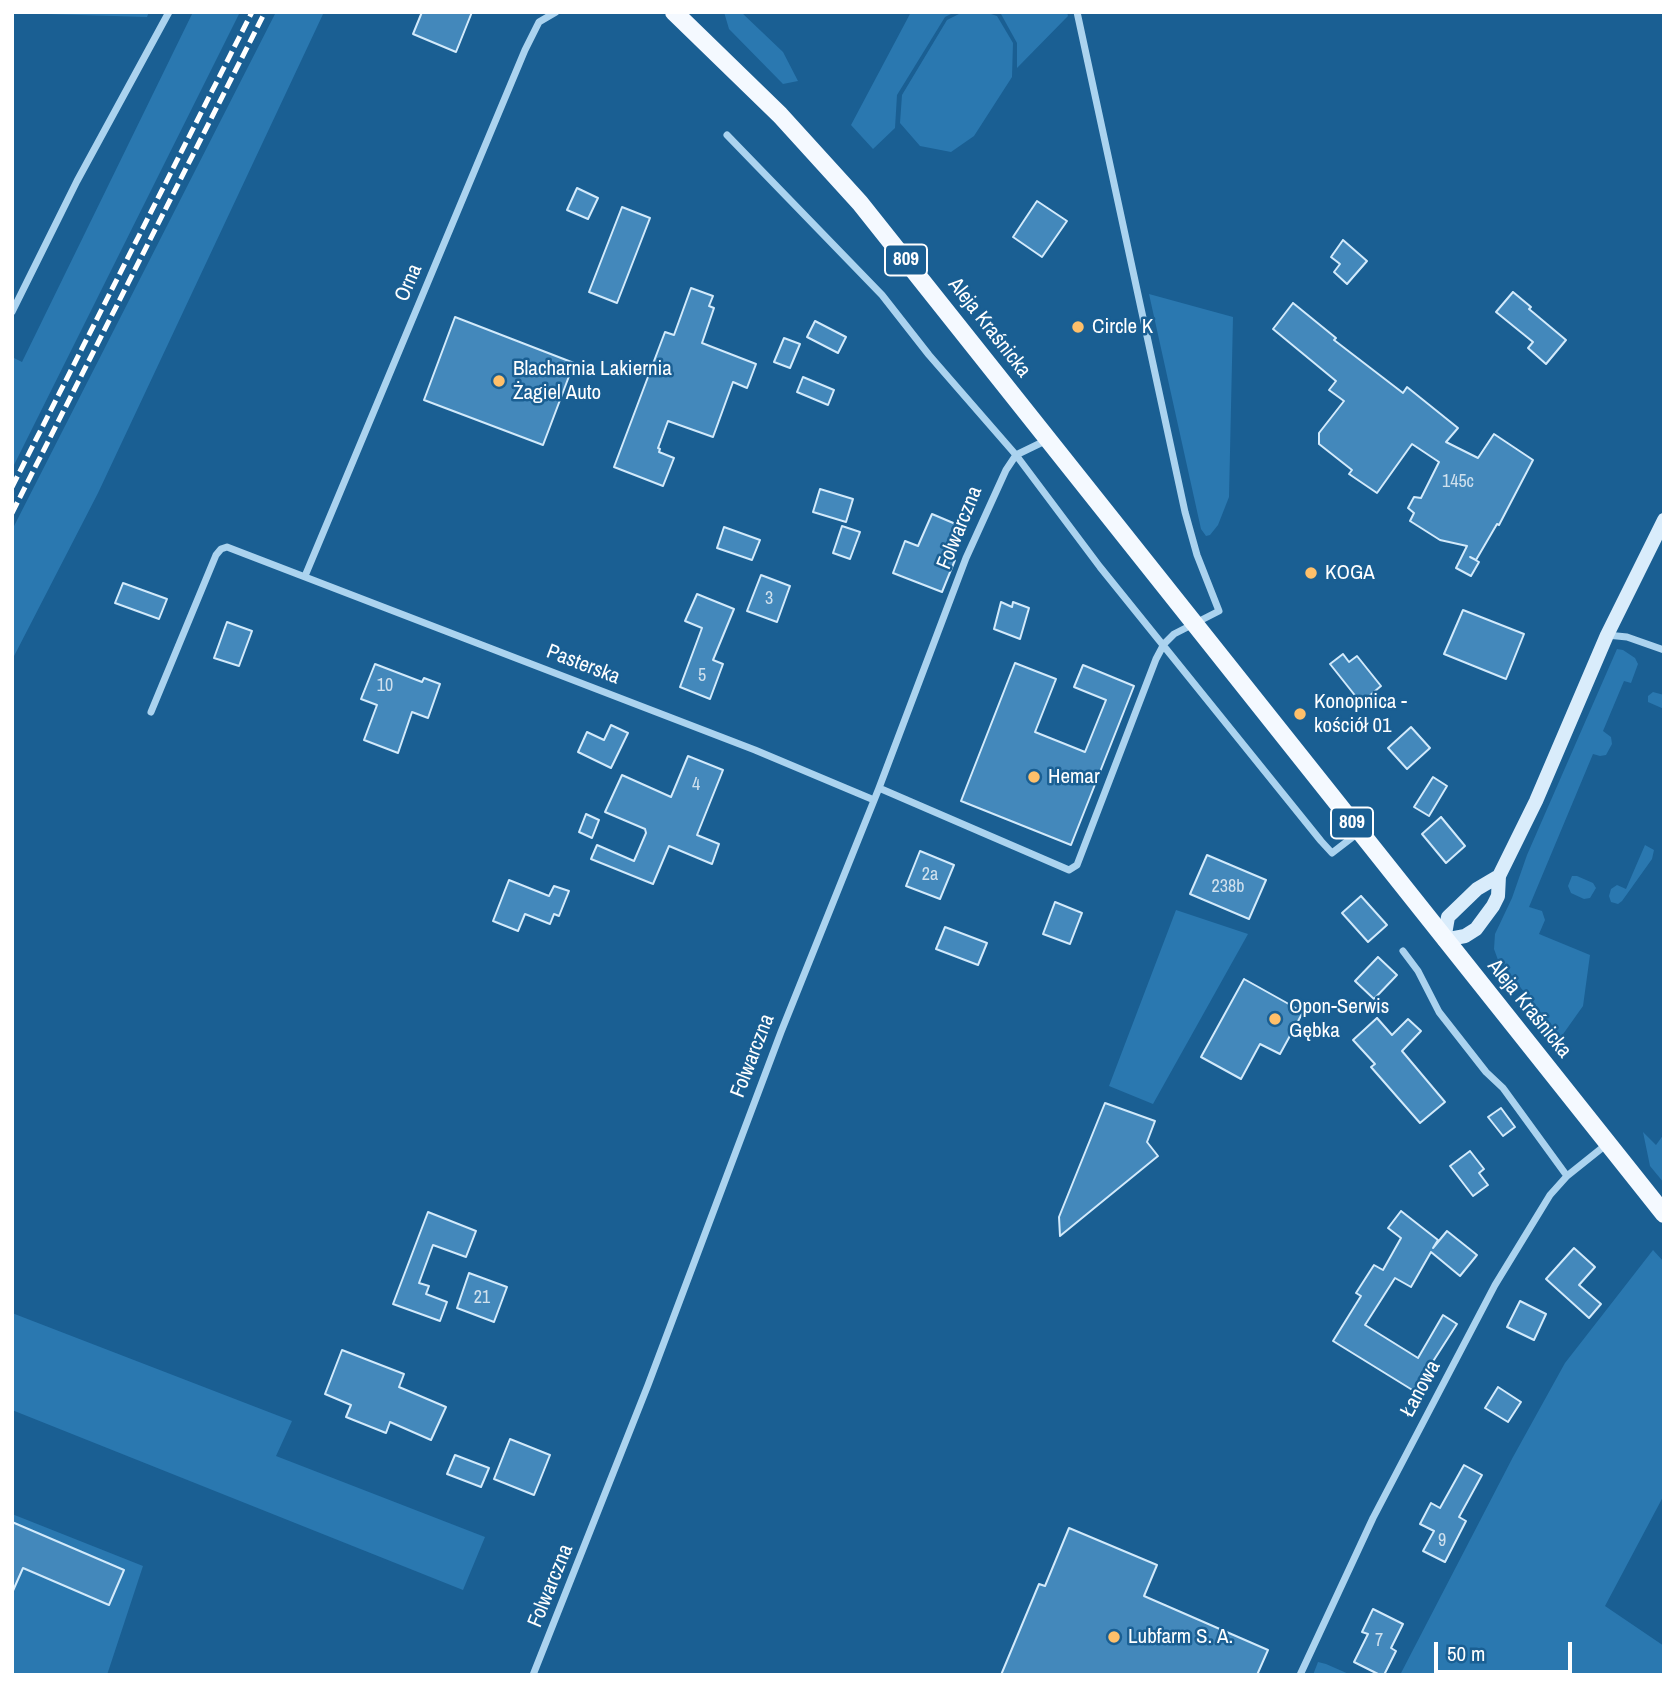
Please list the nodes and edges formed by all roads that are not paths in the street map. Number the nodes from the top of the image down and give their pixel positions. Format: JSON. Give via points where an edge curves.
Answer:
{"nodes":[{"id":1,"x":169,"y":12,"type":"edge"},
{"id":2,"x":556,"y":12,"type":"edge"},
{"id":3,"x":674,"y":12,"type":"edge"},
{"id":4,"x":1077,"y":12,"type":"edge"},
{"id":5,"x":727,"y":135,"type":"dead end"},
{"id":6,"x":12,"y":312,"type":"edge"},
{"id":7,"x":1048,"y":439,"type":"junction"},
{"id":8,"x":1016,"y":456,"type":"junction"},
{"id":9,"x":1664,"y":520,"type":"edge"},
{"id":10,"x":305,"y":576,"type":"junction"},
{"id":11,"x":1194,"y":624,"type":"junction"},
{"id":12,"x":1607,"y":635,"type":"junction"},
{"id":13,"x":1164,"y":644,"type":"junction"},
{"id":14,"x":1664,"y":650,"type":"edge"},
{"id":15,"x":151,"y":712,"type":"dead end"},
{"id":16,"x":879,"y":788,"type":"junction"},
{"id":17,"x":874,"y":800,"type":"junction"},
{"id":18,"x":1359,"y":832,"type":"junction"},
{"id":19,"x":1499,"y":876,"type":"junction"},
{"id":20,"x":1444,"y":940,"type":"junction"},
{"id":21,"x":1403,"y":951,"type":"dead end"},
{"id":22,"x":1607,"y":1143,"type":"junction"},
{"id":23,"x":1567,"y":1176,"type":"junction"},
{"id":24,"x":1664,"y":1214,"type":"edge"},
{"id":25,"x":533,"y":1675,"type":"edge"},
{"id":26,"x":1300,"y":1675,"type":"edge"}],
"edges":[{"from":1,"to":6,"type":"street"},
{"from":2,"to":10,"type":"street","name":"Orna","via":[[539,22],[525,51]]},
{"from":3,"to":7,"type":"main road","name":"Aleja Kraśnicka","number":"809","via":[[835,174]]},
{"from":4,"to":11,"type":"street","via":[[1185,512],[1219,611]]},
{"from":5,"to":8,"type":"street","via":[[882,295]]},
{"from":7,"to":8,"type":"street"},
{"from":7,"to":11,"type":"main road","name":"Aleja Kraśnicka","number":"809"},
{"from":8,"to":13,"type":"street"},
{"from":8,"to":16,"type":"street","name":"Folwarczna","via":[[997,485]]},
{"from":9,"to":12,"type":"street"},
{"from":10,"to":15,"type":"street","name":"Pasterska","via":[[227,547],[221,549]]},
{"from":10,"to":17,"type":"street","name":"Pasterska"},
{"from":11,"to":13,"type":"street"},
{"from":11,"to":18,"type":"main road","name":"Aleja Kraśnicka","number":"809"},
{"from":12,"to":14,"type":"street"},
{"from":12,"to":19,"type":"street"},
{"from":13,"to":16,"type":"street","via":[[1077,865],[1069,870]]},
{"from":13,"to":18,"type":"street","via":[[1332,853]]},
{"from":16,"to":17,"type":"street","name":"Folwarczna"},
{"from":17,"to":25,"type":"street","name":"Folwarczna"},
{"from":18,"to":20,"type":"main road","name":"Aleja Kraśnicka","number":"809"},
{"from":19,"to":20,"type":"street","via":[[1448,917]]},
{"from":19,"to":20,"type":"street","via":[[1498,896],[1476,929]]},
{"from":20,"to":22,"type":"main road","name":"Aleja Kraśnicka","number":"809"},
{"from":21,"to":23,"type":"street","via":[[1439,1012],[1503,1088]]},
{"from":22,"to":23,"type":"street","name":"Łanowa"},
{"from":22,"to":24,"type":"main road","name":"Aleja Kraśnicka","number":"809"},
{"from":23,"to":26,"type":"street","name":"Łanowa","via":[[1550,1195],[1495,1285],[1373,1518]]}]}
